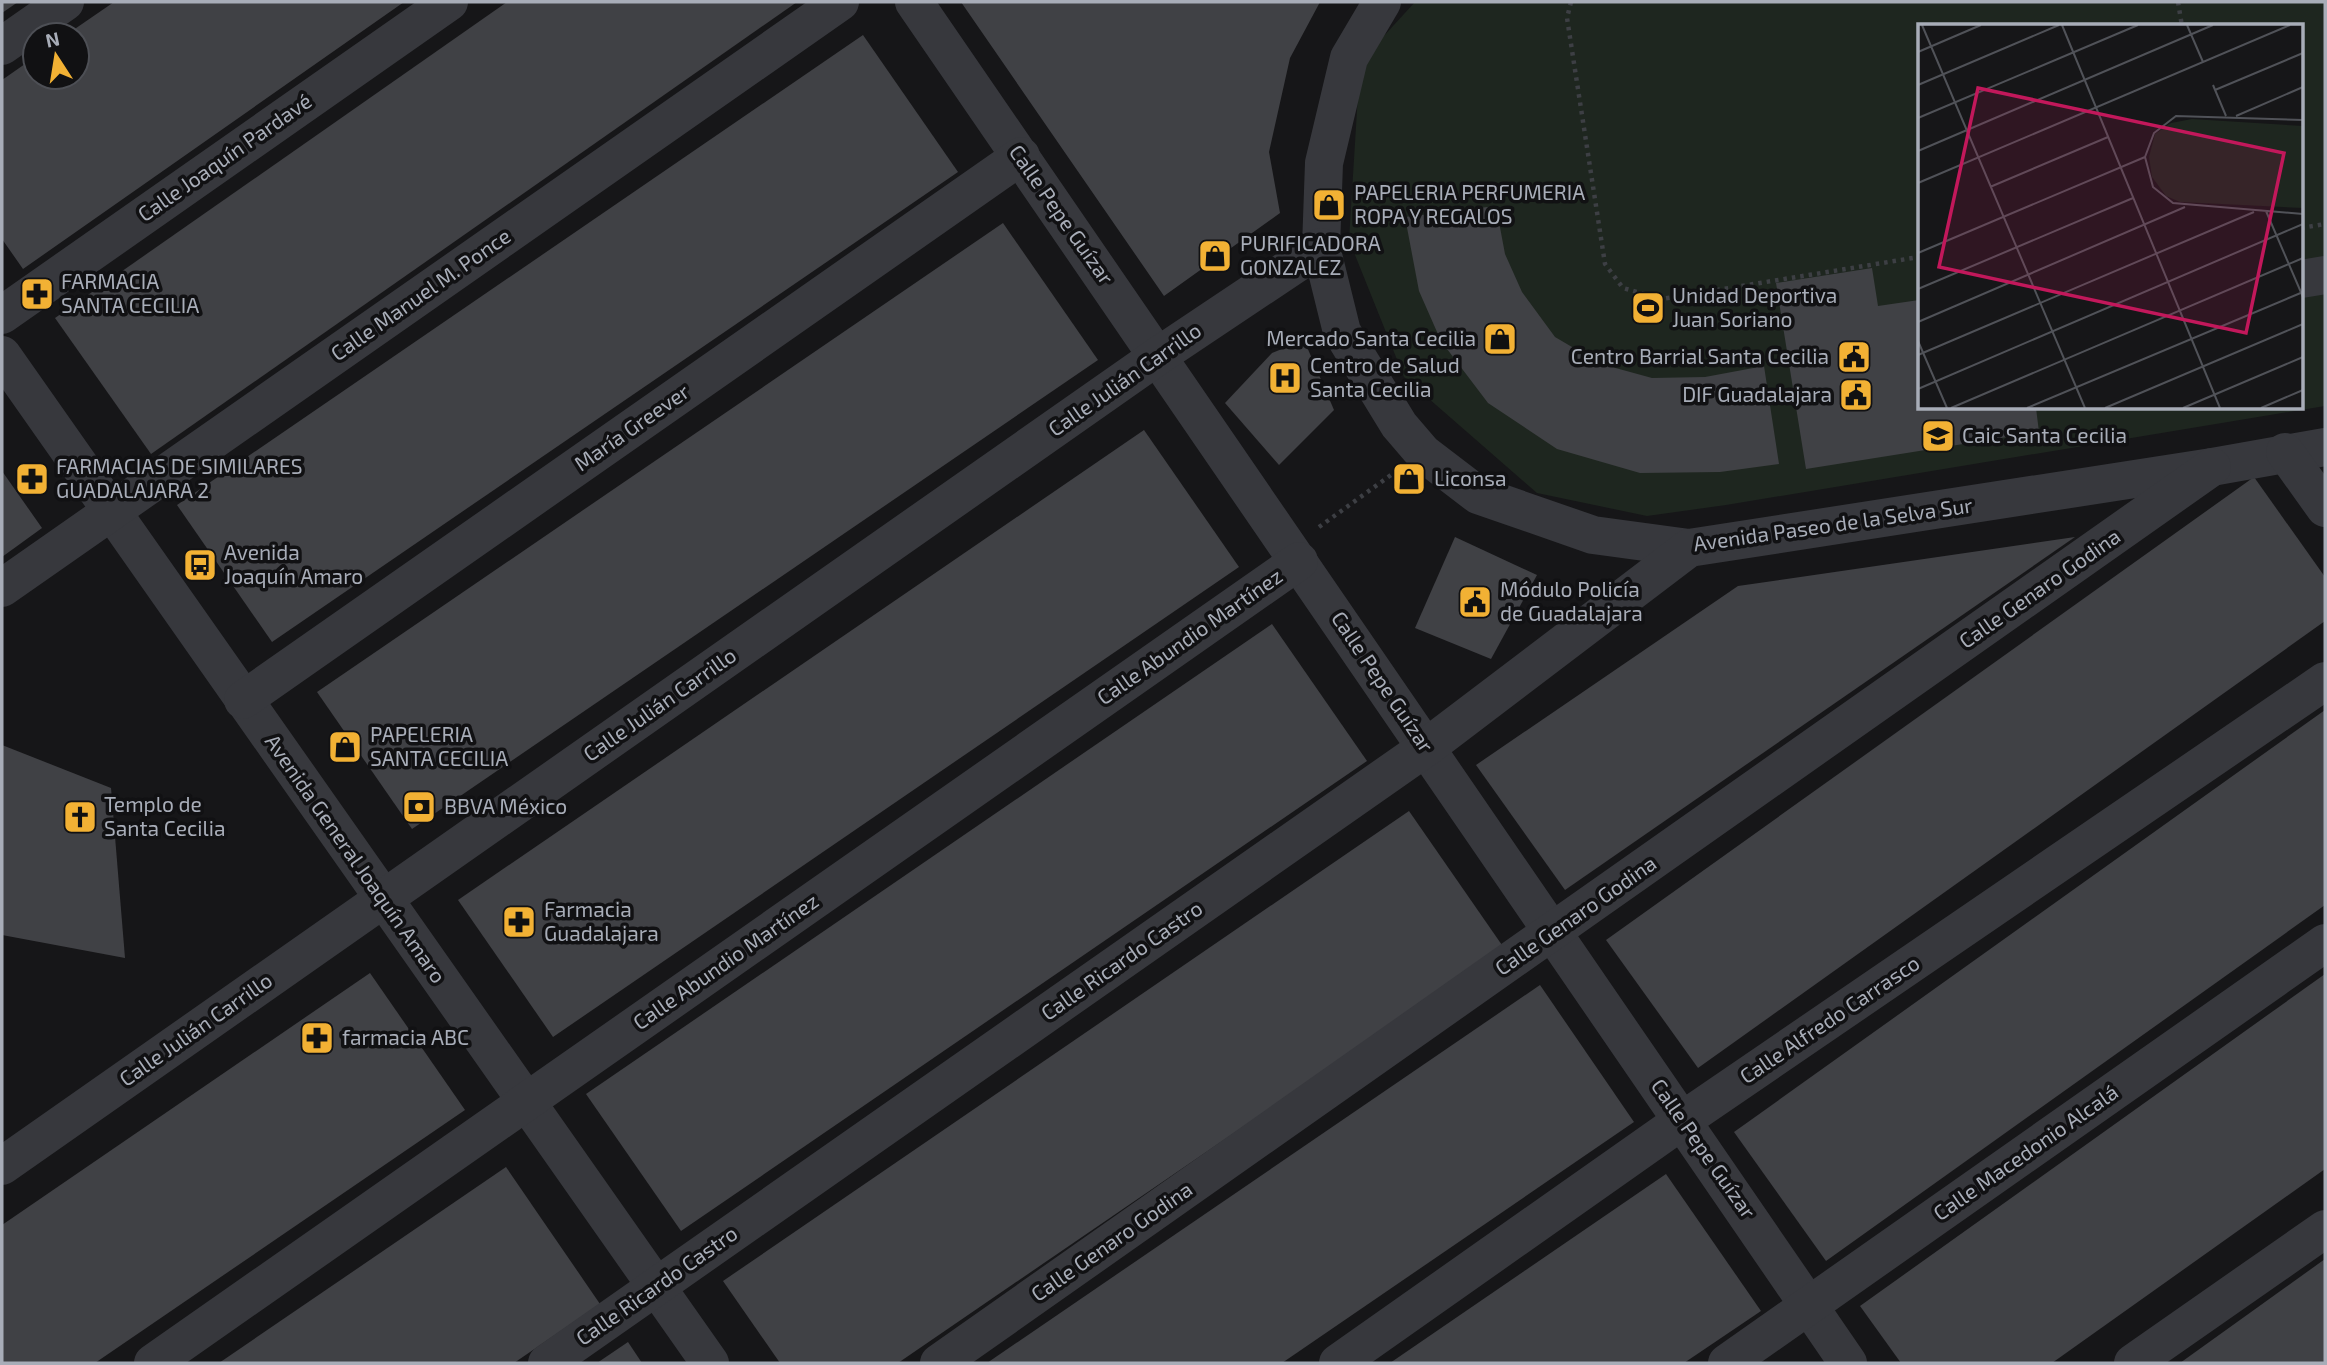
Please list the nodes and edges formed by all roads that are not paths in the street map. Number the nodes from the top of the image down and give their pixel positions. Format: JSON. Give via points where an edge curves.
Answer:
{"nodes":[{"id":1,"x":65,"y":2,"type":"edge"},
{"id":2,"x":449,"y":2,"type":"edge"},
{"id":3,"x":840,"y":2,"type":"edge"},
{"id":4,"x":915,"y":2,"type":"edge"},
{"id":5,"x":1382,"y":2,"type":"edge"},
{"id":6,"x":2,"y":46,"type":"edge"},
{"id":7,"x":1021,"y":156,"type":"junction"},
{"id":8,"x":1321,"y":247,"type":"junction"},
{"id":9,"x":2325,"y":275,"type":"edge"},
{"id":10,"x":2302,"y":279,"type":"edge"},
{"id":11,"x":2,"y":315,"type":"edge"},
{"id":12,"x":2,"y":355,"type":"edge"},
{"id":13,"x":1158,"y":356,"type":"junction"},
{"id":14,"x":2325,"y":447,"type":"edge"},
{"id":15,"x":2285,"y":453,"type":"junction"},
{"id":16,"x":2212,"y":467,"type":"junction"},
{"id":17,"x":2325,"y":508,"type":"edge"},
{"id":18,"x":111,"y":511,"type":"junction"},
{"id":19,"x":1689,"y":548,"type":"junction"},
{"id":20,"x":1294,"y":554,"type":"junction"},
{"id":21,"x":2,"y":588,"type":"edge"},
{"id":22,"x":2325,"y":681,"type":"edge"},
{"id":23,"x":243,"y":700,"type":"junction"},
{"id":24,"x":1427,"y":747,"type":"junction"},
{"id":25,"x":383,"y":899,"type":"junction"},
{"id":26,"x":1554,"y":932,"type":"junction"},
{"id":27,"x":2325,"y":943,"type":"edge"},
{"id":28,"x":526,"y":1103,"type":"junction"},
{"id":29,"x":1683,"y":1120,"type":"junction"},
{"id":30,"x":2,"y":1166,"type":"edge"},
{"id":31,"x":2325,"y":1229,"type":"edge"},
{"id":32,"x":656,"y":1287,"type":"junction"},
{"id":33,"x":1810,"y":1305,"type":"junction"},
{"id":34,"x":153,"y":1363,"type":"edge"},
{"id":35,"x":547,"y":1363,"type":"edge"},
{"id":36,"x":710,"y":1363,"type":"edge"},
{"id":37,"x":939,"y":1363,"type":"edge"},
{"id":38,"x":1338,"y":1363,"type":"edge"},
{"id":39,"x":1727,"y":1363,"type":"edge"},
{"id":40,"x":1848,"y":1363,"type":"edge"},
{"id":41,"x":2133,"y":1363,"type":"edge"}],
"edges":[{"from":1,"to":6,"type":"street"},
{"from":2,"to":11,"type":"street","name":"Calle Joaquín Pardavé"},
{"from":3,"to":18,"type":"street","name":"Calle Manuel M. Ponce"},
{"from":4,"to":7,"type":"street","name":"Calle Pepe Guízar"},
{"from":5,"to":8,"type":"street","name":"Avenida Paseo de la Selva Sur","via":[[1349,58],[1324,163]]},
{"from":7,"to":13,"type":"street","name":"Calle Pepe Guízar"},
{"from":7,"to":23,"type":"street","name":"María Greever"},
{"from":8,"to":13,"type":"street","name":"Calle Julián Carrillo"},
{"from":8,"to":19,"type":"street","name":"Avenida Paseo de la Selva Sur","via":[[1342,332],[1399,425],[1423,453],[1478,495],[1593,535]]},
{"from":9,"to":10,"type":"street"},
{"from":12,"to":18,"type":"street","name":"Avenida General Joaquín Amaro"},
{"from":13,"to":20,"type":"street","name":"Calle Pepe Guízar"},
{"from":13,"to":25,"type":"street","name":"Calle Julián Carrillo"},
{"from":14,"to":15,"type":"street","name":"Avenida Paseo de la Selva Sur"},
{"from":15,"to":16,"type":"street","name":"Avenida Paseo de la Selva Sur"},
{"from":15,"to":17,"type":"street"},
{"from":16,"to":19,"type":"street","name":"Avenida Paseo de la Selva Sur"},
{"from":16,"to":26,"type":"street","name":"Calle Genaro Godina"},
{"from":18,"to":21,"type":"street","name":"Calle Manuel M. Ponce"},
{"from":18,"to":23,"type":"street","name":"Avenida General Joaquín Amaro"},
{"from":19,"to":24,"type":"street","name":"Calle Ricardo Castro"},
{"from":20,"to":24,"type":"street","name":"Calle Pepe Guízar"},
{"from":20,"to":28,"type":"street","name":"Calle Abundio Martínez"},
{"from":22,"to":29,"type":"street","name":"Calle Alfredo Carrasco"},
{"from":23,"to":25,"type":"street","name":"Avenida General Joaquín Amaro"},
{"from":24,"to":26,"type":"street","name":"Calle Pepe Guízar"},
{"from":24,"to":32,"type":"street","name":"Calle Ricardo Castro"},
{"from":25,"to":28,"type":"street","name":"Avenida General Joaquín Amaro"},
{"from":25,"to":30,"type":"street","name":"Calle Julián Carrillo"},
{"from":26,"to":29,"type":"street","name":"Calle Pepe Guízar"},
{"from":26,"to":37,"type":"street","name":"Calle Genaro Godina"},
{"from":27,"to":33,"type":"street","name":"Calle Macedonio Alcalá"},
{"from":28,"to":32,"type":"street","name":"Avenida General Joaquín Amaro"},
{"from":28,"to":34,"type":"street","name":"Calle Abundio Martínez"},
{"from":29,"to":33,"type":"street","name":"Calle Pepe Guízar"},
{"from":29,"to":38,"type":"street","name":"Calle Alfredo Carrasco"},
{"from":31,"to":41,"type":"street"},
{"from":32,"to":35,"type":"street","name":"Calle Ricardo Castro"},
{"from":32,"to":36,"type":"street","name":"Avenida General Joaquín Amaro"},
{"from":33,"to":39,"type":"street","name":"Calle Macedonio Alcalá"},
{"from":33,"to":40,"type":"street","name":"Calle Pepe Guízar"}]}
